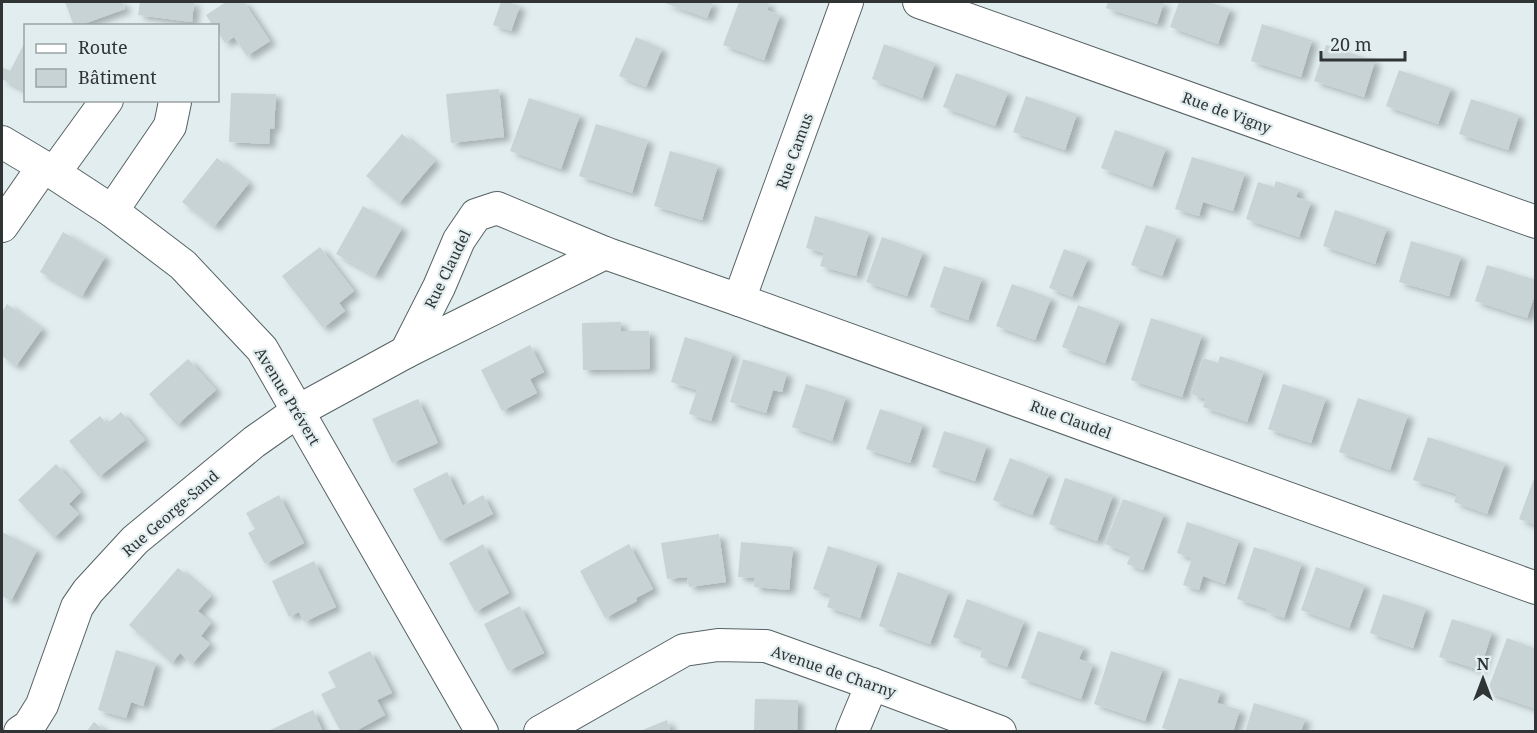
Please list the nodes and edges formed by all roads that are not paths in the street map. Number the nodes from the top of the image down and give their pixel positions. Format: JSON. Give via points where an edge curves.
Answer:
{"nodes":[{"id":1,"x":848,"y":2,"type":"edge"},
{"id":2,"x":919,"y":2,"type":"edge"},
{"id":3,"x":105,"y":102,"type":"edge"},
{"id":4,"x":175,"y":102,"type":"edge"},
{"id":5,"x":2,"y":142,"type":"edge"},
{"id":6,"x":48,"y":170,"type":"junction"},
{"id":7,"x":112,"y":211,"type":"junction"},
{"id":8,"x":1536,"y":222,"type":"edge"},
{"id":9,"x":2,"y":226,"type":"edge"},
{"id":10,"x":605,"y":253,"type":"junction"},
{"id":11,"x":739,"y":300,"type":"junction"},
{"id":12,"x":406,"y":352,"type":"junction"},
{"id":13,"x":298,"y":411,"type":"junction"},
{"id":14,"x":1536,"y":588,"type":"edge"},
{"id":15,"x":872,"y":684,"type":"junction"},
{"id":16,"x":940,"y":721,"type":"edge"},
{"id":17,"x":469,"y":727,"type":"edge"},
{"id":18,"x":20,"y":732,"type":"edge"},
{"id":19,"x":540,"y":732,"type":"edge"},
{"id":20,"x":852,"y":732,"type":"edge"},
{"id":21,"x":1000,"y":732,"type":"edge"}],
"edges":[{"from":1,"to":11,"type":"street","name":"Rue Camus"},
{"from":2,"to":8,"type":"street","name":"Rue de Vigny"},
{"from":3,"to":6,"type":"street"},
{"from":4,"to":7,"type":"street","via":[[170,126]]},
{"from":5,"to":6,"type":"street","name":"Avenue Prévert"},
{"from":6,"to":7,"type":"street","name":"Avenue Prévert"},
{"from":6,"to":9,"type":"street"},
{"from":7,"to":13,"type":"street","name":"Avenue Prévert","via":[[183,265],[262,349]]},
{"from":10,"to":11,"type":"street","name":"Rue Claudel"},
{"from":10,"to":12,"type":"street"},
{"from":10,"to":12,"type":"street","name":"Rue Claudel","via":[[497,208],[476,215],[459,240]]},
{"from":11,"to":14,"type":"street","name":"Rue Claudel"},
{"from":12,"to":13,"type":"street"},
{"from":13,"to":17,"type":"street","name":"Avenue Prévert"},
{"from":13,"to":18,"type":"street","name":"Rue George-Sand","via":[[135,540],[88,591],[77,607],[42,705],[29,726]]},
{"from":15,"to":16,"type":"street","name":"Avenue de Charny"},
{"from":15,"to":19,"type":"street","name":"Avenue de Charny","via":[[766,646],[718,645],[684,650]]},
{"from":15,"to":20,"type":"street"},
{"from":16,"to":21,"type":"street","name":"Avenue de Charny"}]}
